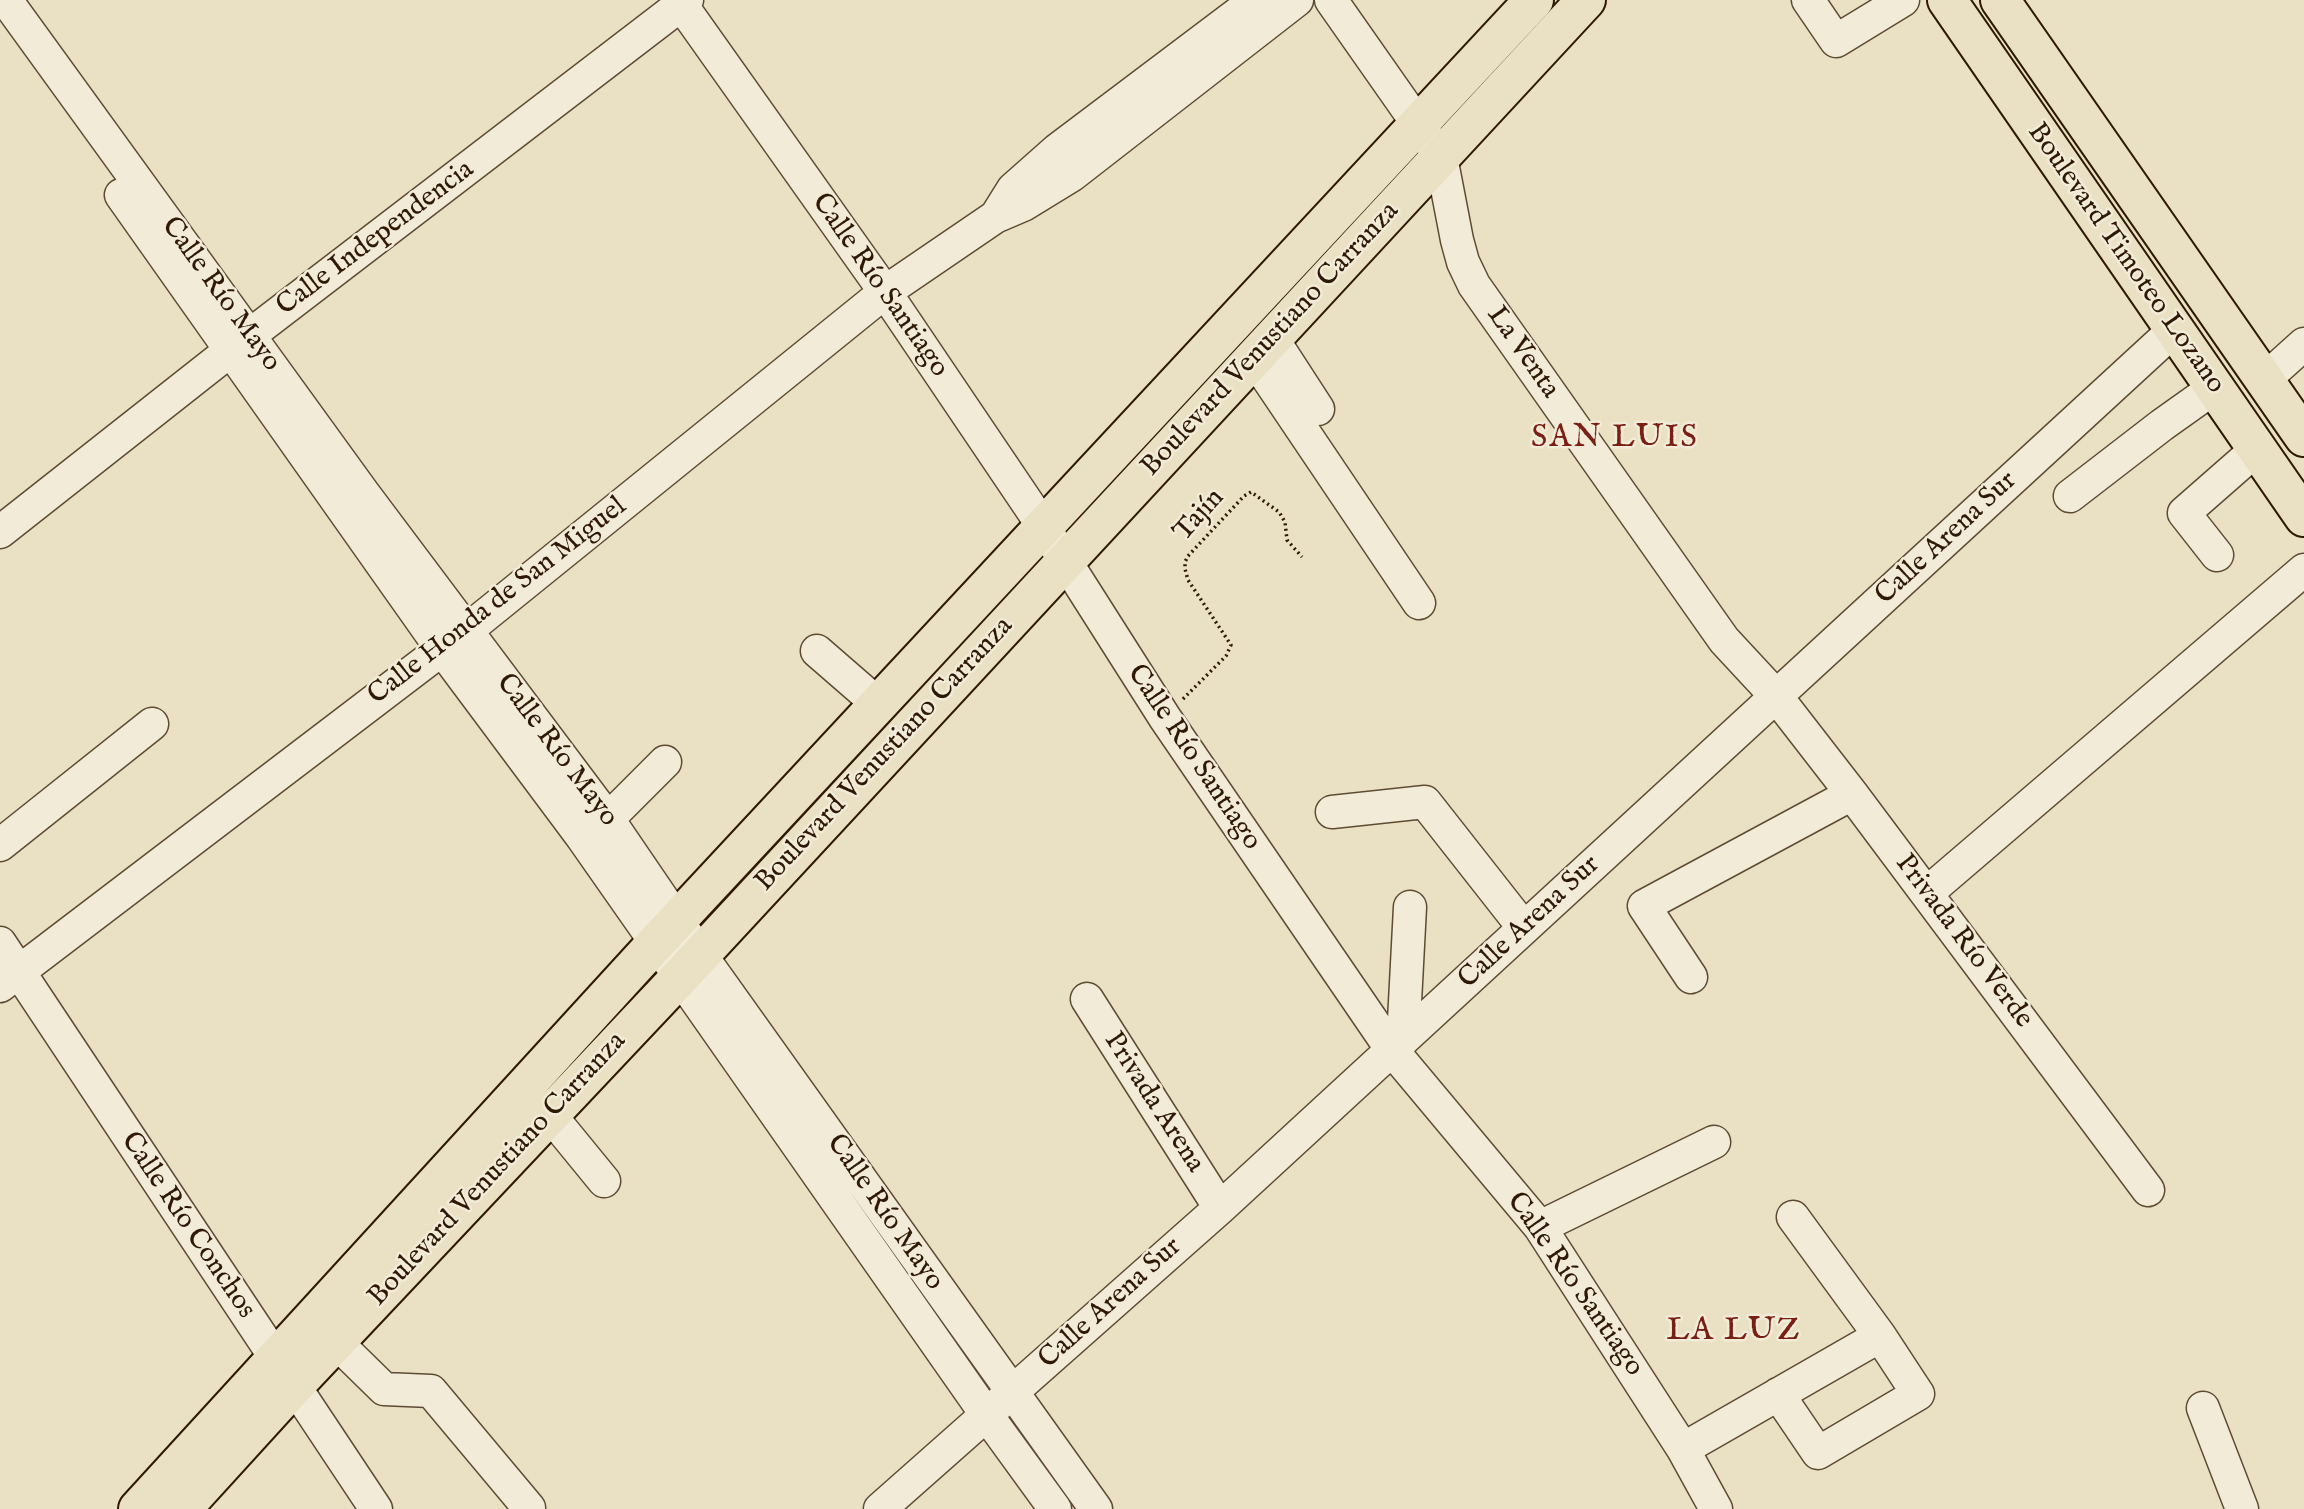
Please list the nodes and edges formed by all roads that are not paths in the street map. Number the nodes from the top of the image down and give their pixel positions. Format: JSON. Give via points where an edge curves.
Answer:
{"nodes":[{"id":1,"x":6,"y":0,"type":"edge"},
{"id":2,"x":1256,"y":0,"type":"edge"},
{"id":3,"x":1297,"y":0,"type":"edge"},
{"id":4,"x":1331,"y":0,"type":"edge"},
{"id":5,"x":1534,"y":0,"type":"edge"},
{"id":6,"x":1587,"y":0,"type":"edge"},
{"id":7,"x":1808,"y":0,"type":"edge"},
{"id":8,"x":1903,"y":0,"type":"edge"},
{"id":9,"x":1947,"y":0,"type":"edge"},
{"id":10,"x":2000,"y":0,"type":"edge"},
{"id":11,"x":682,"y":1,"type":"edge"},
{"id":12,"x":0,"y":25,"type":"edge"},
{"id":13,"x":1417,"y":125,"type":"junction"},
{"id":14,"x":1441,"y":157,"type":"junction"},
{"id":15,"x":995,"y":217,"type":"junction"},
{"id":16,"x":885,"y":292,"type":"junction"},
{"id":17,"x":2174,"y":330,"type":"junction"},
{"id":18,"x":240,"y":343,"type":"junction"},
{"id":19,"x":2304,"y":344,"type":"edge"},
{"id":20,"x":1263,"y":348,"type":"junction"},
{"id":21,"x":2264,"y":380,"type":"junction"},
{"id":22,"x":2214,"y":388,"type":"junction"},
{"id":23,"x":1318,"y":409,"type":"dead end"},
{"id":24,"x":2304,"y":437,"type":"edge"},
{"id":25,"x":2257,"y":449,"type":"junction"},
{"id":26,"x":2070,"y":496,"type":"dead end"},
{"id":27,"x":2304,"y":517,"type":"edge"},
{"id":28,"x":1043,"y":526,"type":"junction"},
{"id":29,"x":0,"y":532,"type":"edge"},
{"id":30,"x":2217,"y":555,"type":"dead end"},
{"id":31,"x":1066,"y":561,"type":"junction"},
{"id":32,"x":2304,"y":570,"type":"edge"},
{"id":33,"x":1419,"y":603,"type":"dead end"},
{"id":34,"x":454,"y":639,"type":"junction"},
{"id":35,"x":817,"y":651,"type":"dead end"},
{"id":36,"x":1776,"y":696,"type":"junction"},
{"id":37,"x":878,"y":704,"type":"junction"},
{"id":38,"x":152,"y":724,"type":"dead end"},
{"id":39,"x":665,"y":762,"type":"dead end"},
{"id":40,"x":1852,"y":794,"type":"junction"},
{"id":41,"x":1332,"y":812,"type":"dead end"},
{"id":42,"x":608,"y":819,"type":"junction"},
{"id":43,"x":582,"y":837,"type":"junction"},
{"id":44,"x":0,"y":845,"type":"edge"},
{"id":45,"x":1927,"y":893,"type":"junction"},
{"id":46,"x":1410,"y":906,"type":"dead end"},
{"id":47,"x":1524,"y":928,"type":"junction"},
{"id":48,"x":666,"y":932,"type":"junction"},
{"id":49,"x":0,"y":943,"type":"edge"},
{"id":50,"x":690,"y":966,"type":"junction"},
{"id":51,"x":1691,"y":977,"type":"dead end"},
{"id":52,"x":9,"y":979,"type":"edge"},
{"id":53,"x":1087,"y":999,"type":"dead end"},
{"id":54,"x":1397,"y":1045,"type":"junction"},
{"id":55,"x":550,"y":1115,"type":"junction"},
{"id":56,"x":1714,"y":1142,"type":"dead end"},
{"id":57,"x":604,"y":1181,"type":"dead end"},
{"id":58,"x":2148,"y":1190,"type":"dead end"},
{"id":59,"x":1220,"y":1208,"type":"junction"},
{"id":60,"x":1793,"y":1217,"type":"dead end"},
{"id":61,"x":1540,"y":1227,"type":"junction"},
{"id":62,"x":1880,"y":1336,"type":"junction"},
{"id":63,"x":336,"y":1342,"type":"junction"},
{"id":64,"x":284,"y":1372,"type":"junction"},
{"id":65,"x":1012,"y":1392,"type":"junction"},
{"id":66,"x":1778,"y":1394,"type":"junction"},
{"id":67,"x":2203,"y":1408,"type":"dead end"},
{"id":68,"x":986,"y":1414,"type":"junction"},
{"id":69,"x":1683,"y":1449,"type":"junction"},
{"id":70,"x":529,"y":1508,"type":"edge"},
{"id":71,"x":138,"y":1509,"type":"edge"},
{"id":72,"x":182,"y":1509,"type":"edge"},
{"id":73,"x":376,"y":1509,"type":"edge"},
{"id":74,"x":880,"y":1509,"type":"edge"},
{"id":75,"x":1055,"y":1509,"type":"edge"},
{"id":76,"x":1096,"y":1509,"type":"edge"},
{"id":77,"x":1716,"y":1509,"type":"edge"},
{"id":78,"x":2242,"y":1509,"type":"edge"}],
"edges":[{"from":1,"to":18,"type":"street","name":"Calle Río Mayo"},
{"from":2,"to":15,"type":"street","name":"Calle Honda de San Miguel","via":[[1057,150],[1013,189]]},
{"from":3,"to":15,"type":"street","name":"Calle Honda de San Miguel","via":[[1072,175]]},
{"from":4,"to":13,"type":"street"},
{"from":5,"to":13,"type":"main road","name":"Boulevard Venustiano Carranza"},
{"from":6,"to":14,"type":"main road","name":"Boulevard Venustiano Carranza"},
{"from":7,"to":8,"type":"street","via":[[1836,41]]},
{"from":9,"to":17,"type":"main road","name":"Boulevard Timoteo Lozano"},
{"from":10,"to":21,"type":"main road","name":"Boulevard Timoteo Lozano"},
{"from":11,"to":16,"type":"street","name":"Calle Río Santiago"},
{"from":11,"to":18,"type":"street","name":"Calle Independencia"},
{"from":12,"to":18,"type":"street","name":"Calle Río Mayo"},
{"from":13,"to":14,"type":"street"},
{"from":13,"to":28,"type":"main road","name":"Boulevard Venustiano Carranza"},
{"from":14,"to":20,"type":"main road","name":"Boulevard Venustiano Carranza"},
{"from":14,"to":36,"type":"street","name":"La Venta","via":[[1457,240],[1474,285],[1724,640]]},
{"from":15,"to":16,"type":"street","name":"Calle Honda de San Miguel"},
{"from":16,"to":28,"type":"street","name":"Calle Río Santiago"},
{"from":16,"to":34,"type":"street","name":"Calle Honda de San Miguel"},
{"from":17,"to":22,"type":"main road","name":"Boulevard Timoteo Lozano"},
{"from":17,"to":36,"type":"street","name":"Calle Arena Sur"},
{"from":18,"to":29,"type":"street","name":"Calle Independencia"},
{"from":18,"to":34,"type":"street","name":"Calle Río Mayo"},
{"from":19,"to":21,"type":"street"},
{"from":20,"to":23,"type":"street"},
{"from":20,"to":31,"type":"main road","name":"Boulevard Venustiano Carranza"},
{"from":20,"to":33,"type":"street"},
{"from":21,"to":24,"type":"main road","name":"Boulevard Timoteo Lozano"},
{"from":22,"to":25,"type":"main road","name":"Boulevard Timoteo Lozano"},
{"from":22,"to":26,"type":"street"},
{"from":25,"to":27,"type":"main road","name":"Boulevard Timoteo Lozano"},
{"from":25,"to":30,"type":"street","via":[[2184,513]]},
{"from":28,"to":31,"type":"street","name":"Calle Río Santiago"},
{"from":28,"to":37,"type":"main road","name":"Boulevard Venustiano Carranza"},
{"from":31,"to":50,"type":"main road","name":"Boulevard Venustiano Carranza"},
{"from":31,"to":54,"type":"street","name":"Calle Río Santiago","via":[[1165,718]]},
{"from":32,"to":45,"type":"street"},
{"from":34,"to":42,"type":"street","name":"Calle Río Mayo"},
{"from":34,"to":43,"type":"street","name":"Calle Río Mayo"},
{"from":34,"to":52,"type":"street","name":"Calle Honda de San Miguel"},
{"from":35,"to":37,"type":"street"},
{"from":36,"to":40,"type":"street","name":"Privada Río Verde"},
{"from":36,"to":47,"type":"street","name":"Calle Arena Sur"},
{"from":37,"to":48,"type":"main road","name":"Boulevard Venustiano Carranza"},
{"from":38,"to":44,"type":"street"},
{"from":39,"to":42,"type":"street"},
{"from":40,"to":45,"type":"street","name":"Privada Río Verde"},
{"from":40,"to":51,"type":"street","via":[[1644,906]]},
{"from":41,"to":47,"type":"street","via":[[1425,802]]},
{"from":42,"to":43,"type":"street"},
{"from":42,"to":48,"type":"street","name":"Calle Río Mayo"},
{"from":43,"to":48,"type":"street","name":"Calle Río Mayo"},
{"from":45,"to":58,"type":"street","name":"Privada Río Verde"},
{"from":46,"to":54,"type":"street"},
{"from":47,"to":54,"type":"street","name":"Calle Arena Sur"},
{"from":48,"to":50,"type":"street","name":"Calle Río Mayo"},
{"from":48,"to":64,"type":"main road","name":"Boulevard Venustiano Carranza"},
{"from":49,"to":52,"type":"street","name":"Calle Río Conchos"},
{"from":50,"to":55,"type":"main road","name":"Boulevard Venustiano Carranza"},
{"from":50,"to":65,"type":"street","name":"Calle Río Mayo"},
{"from":50,"to":68,"type":"street","name":"Calle Río Mayo"},
{"from":52,"to":64,"type":"street","name":"Calle Río Conchos"},
{"from":53,"to":59,"type":"street","name":"Privada Arena"},
{"from":54,"to":59,"type":"street","name":"Calle Arena Sur"},
{"from":54,"to":61,"type":"street","name":"Calle Río Santiago"},
{"from":55,"to":57,"type":"street"},
{"from":55,"to":63,"type":"main road","name":"Boulevard Venustiano Carranza"},
{"from":56,"to":61,"type":"street"},
{"from":59,"to":65,"type":"street","name":"Calle Arena Sur"},
{"from":60,"to":62,"type":"street"},
{"from":61,"to":69,"type":"street","name":"Calle Río Santiago"},
{"from":62,"to":66,"type":"street"},
{"from":62,"to":66,"type":"street","via":[[1917,1394],[1818,1453]]},
{"from":63,"to":64,"type":"main road","name":"Boulevard Venustiano Carranza"},
{"from":63,"to":70,"type":"street","via":[[384,1389],[431,1391]]},
{"from":64,"to":71,"type":"main road","name":"Boulevard Venustiano Carranza"},
{"from":64,"to":72,"type":"main road","name":"Boulevard Venustiano Carranza"},
{"from":64,"to":73,"type":"street","name":"Calle Río Conchos"},
{"from":65,"to":68,"type":"street","name":"Calle Arena Sur"},
{"from":65,"to":76,"type":"street","name":"Calle Río Mayo"},
{"from":66,"to":69,"type":"street"},
{"from":67,"to":78,"type":"street"},
{"from":68,"to":74,"type":"street","name":"Calle Arena Sur"},
{"from":68,"to":75,"type":"street","name":"Calle Río Mayo"},
{"from":69,"to":77,"type":"street","name":"Calle Río Santiago"}]}
